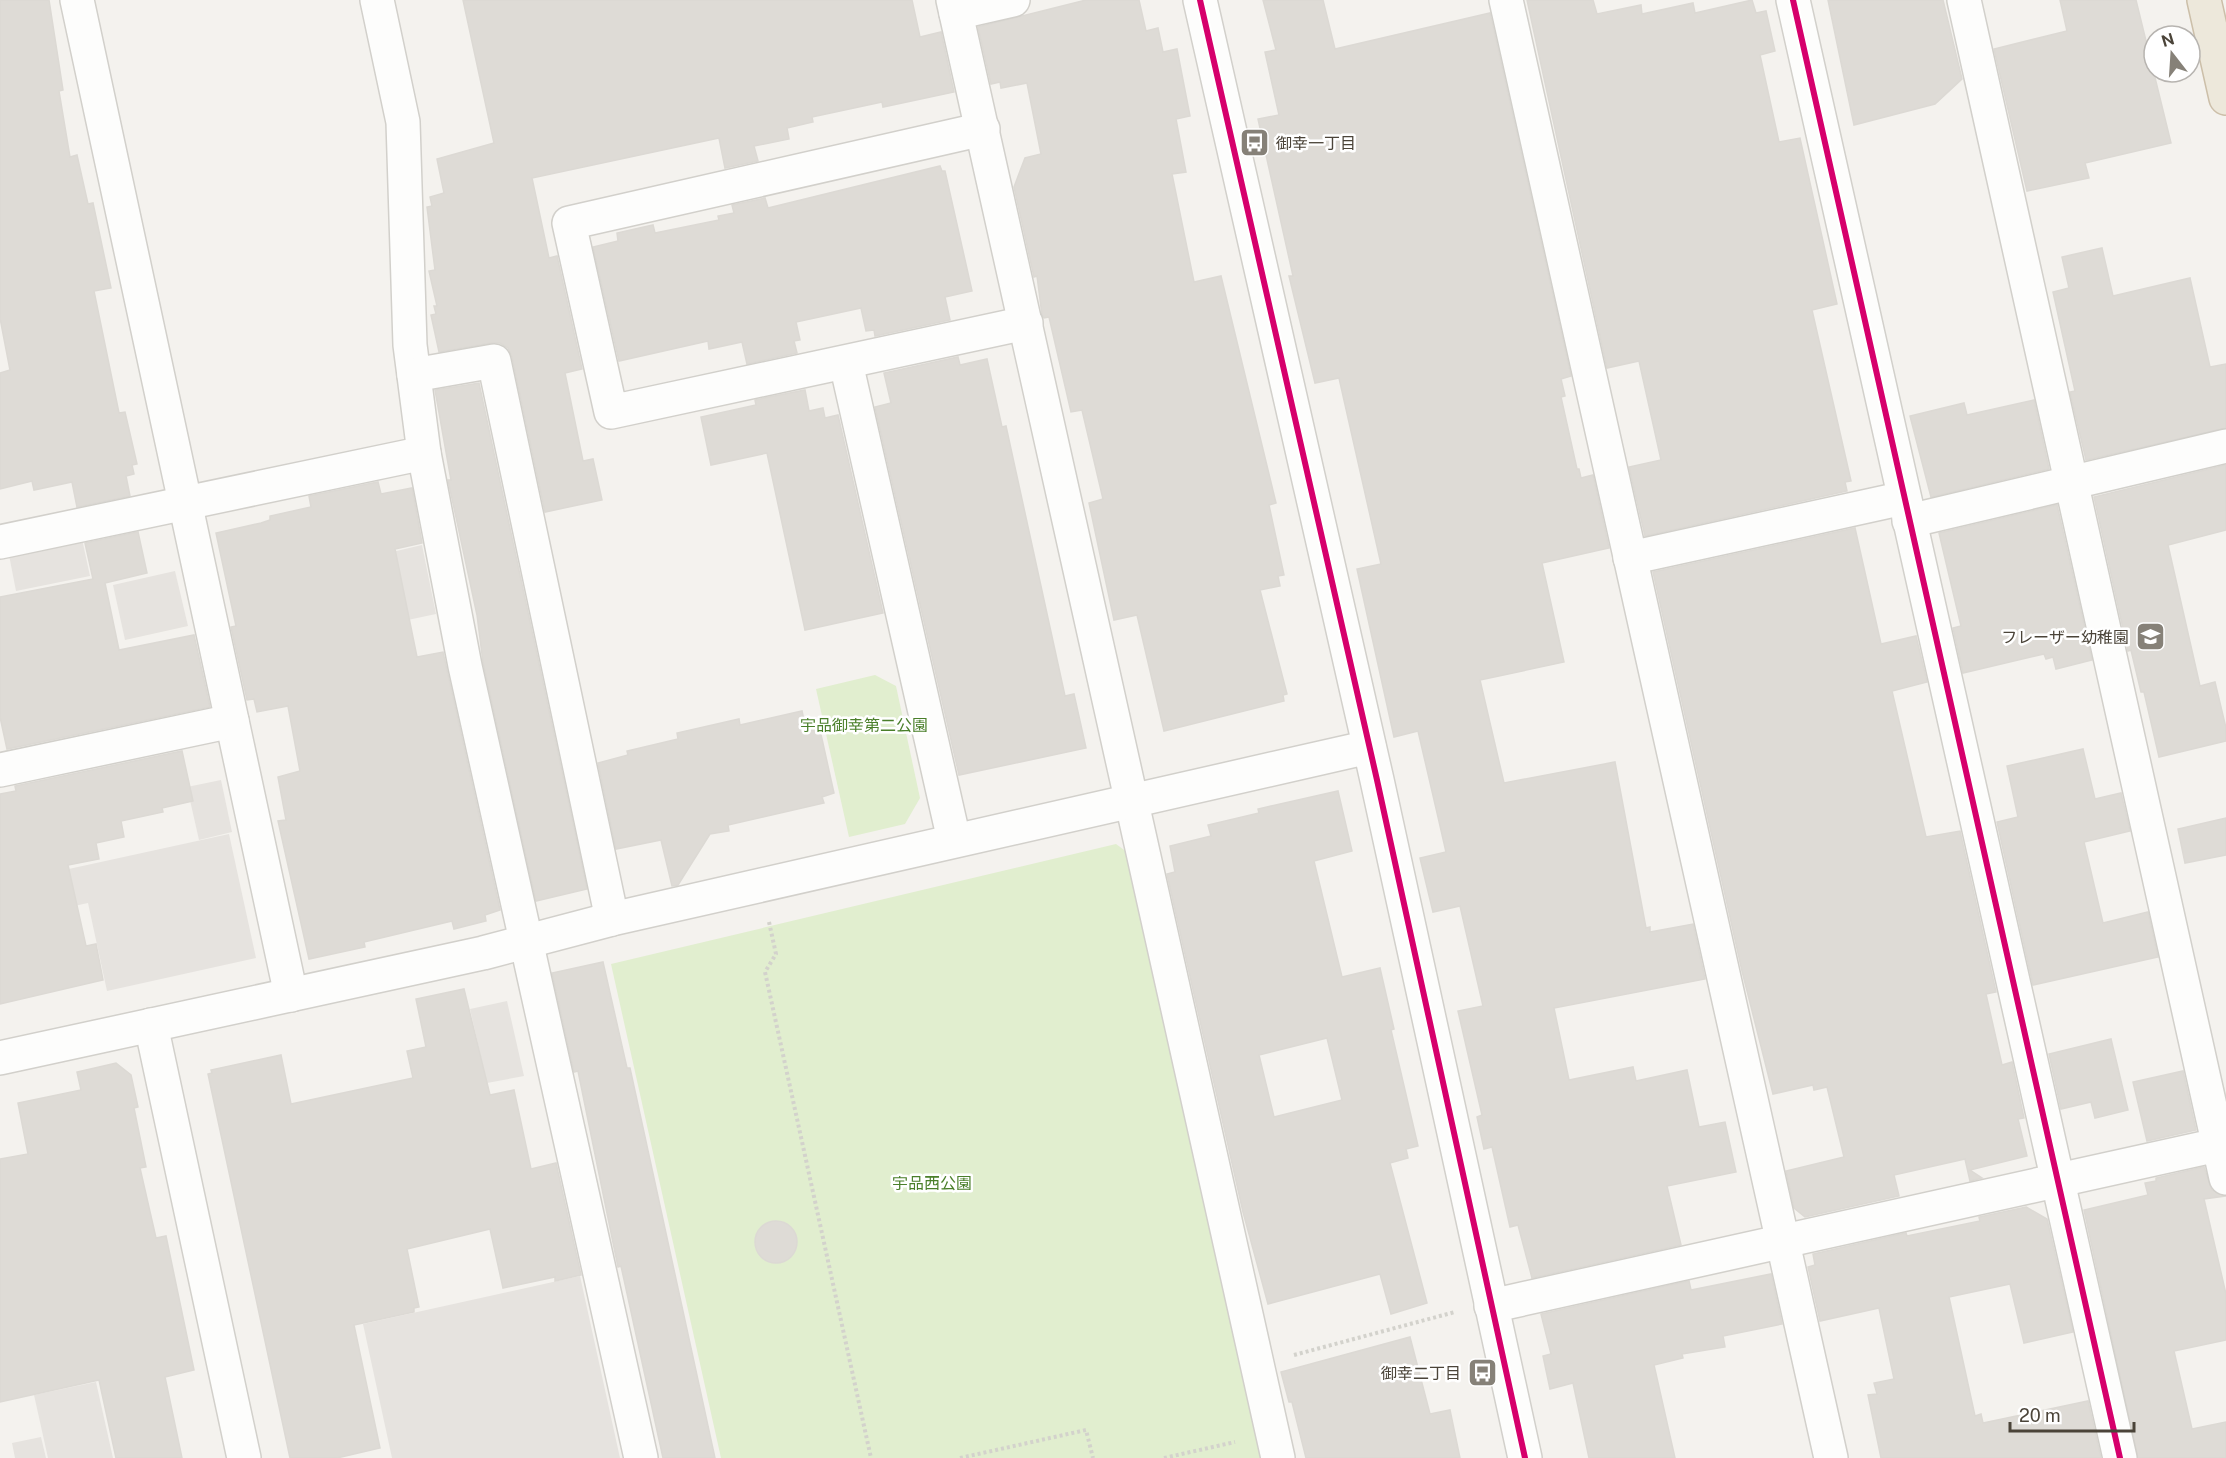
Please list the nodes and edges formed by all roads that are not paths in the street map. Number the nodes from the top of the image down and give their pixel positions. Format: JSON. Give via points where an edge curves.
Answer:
{"nodes":[{"id":1,"x":77,"y":0,"type":"edge"},
{"id":2,"x":377,"y":0,"type":"edge"},
{"id":3,"x":1013,"y":0,"type":"edge"},
{"id":4,"x":1200,"y":0,"type":"edge"},
{"id":5,"x":1506,"y":0,"type":"edge"},
{"id":6,"x":1793,"y":0,"type":"edge"},
{"id":7,"x":1964,"y":0,"type":"edge"},
{"id":8,"x":2204,"y":0,"type":"edge"},
{"id":9,"x":955,"y":6,"type":"edge"},
{"id":10,"x":2226,"y":98,"type":"edge"},
{"id":11,"x":983,"y":129,"type":"junction"},
{"id":12,"x":1026,"y":323,"type":"junction"},
{"id":13,"x":846,"y":363,"type":"junction"},
{"id":14,"x":414,"y":375,"type":"junction"},
{"id":15,"x":2226,"y":446,"type":"edge"},
{"id":16,"x":424,"y":453,"type":"junction"},
{"id":17,"x":2071,"y":482,"type":"junction"},
{"id":18,"x":185,"y":503,"type":"junction"},
{"id":19,"x":1906,"y":509,"type":"junction"},
{"id":20,"x":0,"y":542,"type":"edge"},
{"id":21,"x":1630,"y":558,"type":"junction"},
{"id":22,"x":232,"y":721,"type":"junction"},
{"id":23,"x":1369,"y":747,"type":"junction"},
{"id":24,"x":0,"y":770,"type":"edge"},
{"id":25,"x":1133,"y":798,"type":"junction"},
{"id":26,"x":954,"y":840,"type":"junction"},
{"id":27,"x":612,"y":919,"type":"junction"},
{"id":28,"x":526,"y":941,"type":"junction"},
{"id":29,"x":291,"y":996,"type":"junction"},
{"id":30,"x":151,"y":1025,"type":"junction"},
{"id":31,"x":0,"y":1058,"type":"edge"},
{"id":32,"x":2222,"y":1143,"type":"edge"},
{"id":33,"x":2226,"y":1178,"type":"edge"},
{"id":34,"x":2056,"y":1180,"type":"junction"},
{"id":35,"x":1783,"y":1242,"type":"junction"},
{"id":36,"x":1476,"y":1308,"type":"junction"},
{"id":37,"x":244,"y":1458,"type":"edge"},
{"id":38,"x":641,"y":1458,"type":"edge"},
{"id":39,"x":1278,"y":1458,"type":"edge"},
{"id":40,"x":1525,"y":1458,"type":"edge"},
{"id":41,"x":1831,"y":1458,"type":"edge"},
{"id":42,"x":2120,"y":1458,"type":"edge"}],
"edges":[{"from":1,"to":18,"type":"street"},
{"from":2,"to":14,"type":"street","via":[[403,122],[405,250]]},
{"from":3,"to":9,"type":"street"},
{"from":4,"to":23,"type":"street"},
{"from":5,"to":21,"type":"street"},
{"from":6,"to":19,"type":"street"},
{"from":7,"to":17,"type":"street"},
{"from":8,"to":10,"type":"highway"},
{"from":9,"to":11,"type":"street"},
{"from":11,"to":12,"type":"street"},
{"from":11,"to":13,"type":"street","via":[[569,223],[611,412]]},
{"from":12,"to":13,"type":"street"},
{"from":12,"to":25,"type":"street"},
{"from":13,"to":26,"type":"street"},
{"from":14,"to":16,"type":"street"},
{"from":14,"to":27,"type":"street","via":[[494,361]]},
{"from":15,"to":17,"type":"street"},
{"from":16,"to":18,"type":"street"},
{"from":16,"to":28,"type":"street","via":[[465,666]]},
{"from":17,"to":19,"type":"street"},
{"from":17,"to":32,"type":"street"},
{"from":18,"to":20,"type":"street"},
{"from":18,"to":22,"type":"street"},
{"from":19,"to":21,"type":"street"},
{"from":19,"to":34,"type":"street"},
{"from":21,"to":35,"type":"street"},
{"from":22,"to":24,"type":"street"},
{"from":22,"to":29,"type":"street"},
{"from":23,"to":25,"type":"street"},
{"from":23,"to":36,"type":"street"},
{"from":25,"to":26,"type":"street"},
{"from":25,"to":39,"type":"street"},
{"from":26,"to":27,"type":"street"},
{"from":27,"to":28,"type":"street"},
{"from":28,"to":29,"type":"street"},
{"from":28,"to":38,"type":"street"},
{"from":29,"to":30,"type":"street"},
{"from":30,"to":31,"type":"street"},
{"from":30,"to":37,"type":"street"},
{"from":32,"to":33,"type":"street"},
{"from":32,"to":34,"type":"street"},
{"from":34,"to":35,"type":"street"},
{"from":34,"to":42,"type":"street"},
{"from":35,"to":36,"type":"street"},
{"from":35,"to":41,"type":"street"},
{"from":36,"to":40,"type":"street"}]}
